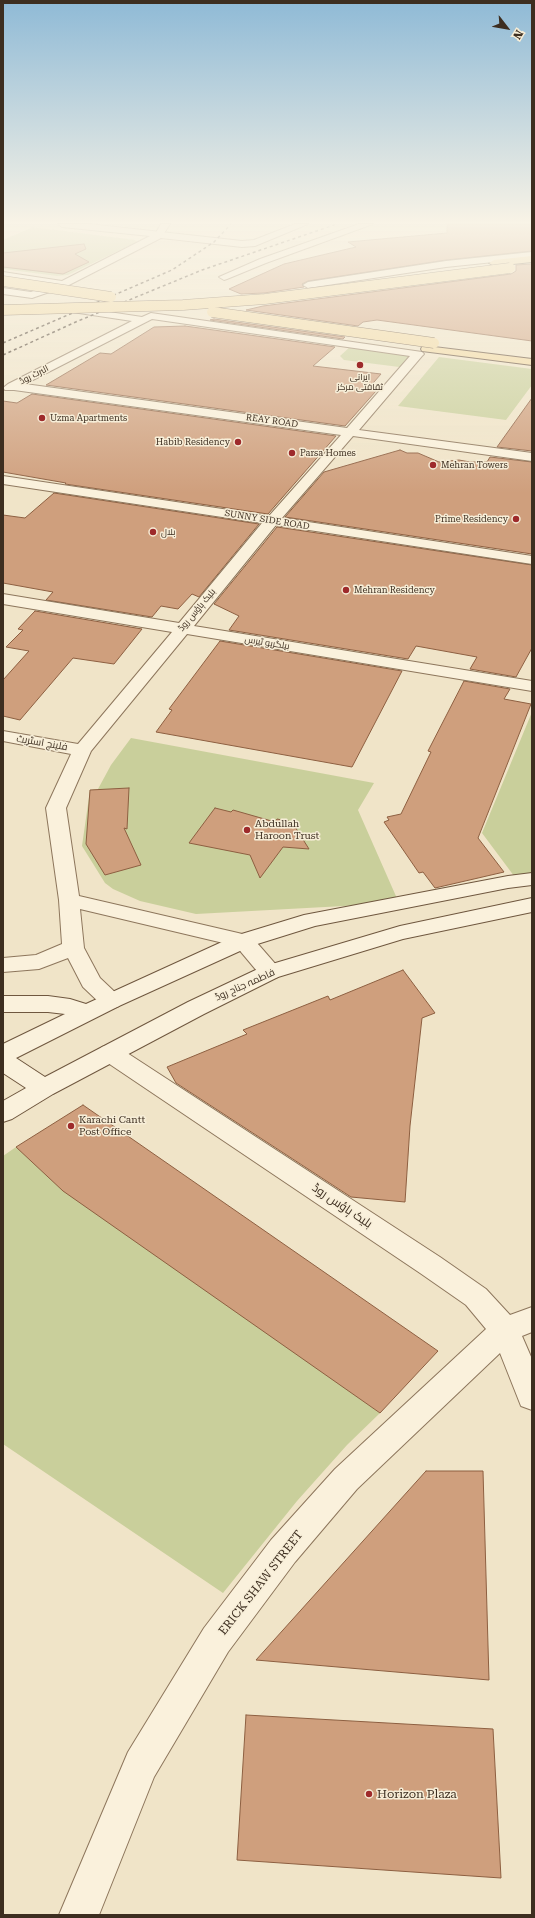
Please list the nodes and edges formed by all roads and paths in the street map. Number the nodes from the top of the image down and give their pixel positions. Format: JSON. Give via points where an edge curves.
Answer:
{"nodes":[{"id":1,"x":113,"y":314,"type":"edge"},
{"id":2,"x":189,"y":314,"type":"edge"},
{"id":3,"x":211,"y":314,"type":"edge"},
{"id":4,"x":147,"y":318,"type":"junction"},
{"id":5,"x":431,"y":348,"type":"junction"},
{"id":6,"x":532,"y":351,"type":"edge"},
{"id":7,"x":532,"y":356,"type":"edge"},
{"id":8,"x":532,"y":362,"type":"edge"},
{"id":9,"x":8,"y":389,"type":"edge"},
{"id":10,"x":352,"y":432,"type":"junction"},
{"id":11,"x":532,"y":456,"type":"edge"},
{"id":12,"x":3,"y":480,"type":"edge"},
{"id":13,"x":272,"y":521,"type":"junction"},
{"id":14,"x":532,"y":560,"type":"edge"},
{"id":15,"x":3,"y":599,"type":"edge"},
{"id":16,"x":181,"y":629,"type":"junction"},
{"id":17,"x":532,"y":686,"type":"edge"},
{"id":18,"x":3,"y":736,"type":"edge"},
{"id":19,"x":82,"y":750,"type":"junction"},
{"id":20,"x":532,"y":879,"type":"edge"},
{"id":21,"x":69,"y":900,"type":"junction"},
{"id":22,"x":532,"y":905,"type":"edge"},
{"id":23,"x":243,"y":941,"type":"junction"},
{"id":24,"x":73,"y":948,"type":"junction"},
{"id":25,"x":11,"y":965,"type":"edge"},
{"id":26,"x":270,"y":972,"type":"junction"},
{"id":27,"x":111,"y":1001,"type":"junction"},
{"id":28,"x":3,"y":1004,"type":"edge"},
{"id":29,"x":89,"y":1013,"type":"junction"},
{"id":30,"x":110,"y":1053,"type":"junction"},
{"id":31,"x":3,"y":1054,"type":"edge"},
{"id":32,"x":3,"y":1061,"type":"edge"},
{"id":33,"x":44,"y":1088,"type":"junction"},
{"id":34,"x":4,"y":1111,"type":"edge"},
{"id":35,"x":519,"y":1325,"type":"edge"},
{"id":36,"x":532,"y":1397,"type":"edge"},
{"id":37,"x":79,"y":1915,"type":"edge"}],
"edges":[{"from":1,"to":4,"type":"street"},
{"from":2,"to":5,"type":"main road","bridge":true},
{"from":3,"to":5,"type":"main road","bridge":true},
{"from":4,"to":5,"type":"street"},
{"from":4,"to":9,"type":"street","name":"البرٹ روڈ"},
{"from":5,"to":6,"type":"main road"},
{"from":5,"to":7,"type":"main road"},
{"from":5,"to":8,"type":"main road"},
{"from":5,"to":10,"type":"street","name":"بلیک ہاؤس روڈ"},
{"from":9,"to":10,"type":"street","name":"REAY ROAD"},
{"from":10,"to":11,"type":"street","name":"REAY ROAD"},
{"from":10,"to":13,"type":"street","name":"بلیک ہاؤس روڈ"},
{"from":12,"to":13,"type":"street","name":"SUNNY SIDE ROAD"},
{"from":13,"to":14,"type":"street","name":"SUNNY SIDE ROAD"},
{"from":13,"to":16,"type":"street","name":"بلیک ہاؤس روڈ"},
{"from":15,"to":16,"type":"street","name":"بیلگریو ٹیرس"},
{"from":16,"to":17,"type":"street","name":"بیلگریو ٹیرس"},
{"from":16,"to":19,"type":"street","name":"بلیک ہاؤس روڈ"},
{"from":18,"to":19,"type":"street","name":"فلینچ اسٹریٹ"},
{"from":19,"to":21,"type":"street","name":"بلیک ہاؤس روڈ","via":[[56,808]]},
{"from":20,"to":23,"type":"street","via":[[312,920]]},
{"from":21,"to":23,"type":"street"},
{"from":21,"to":24,"type":"street","name":"بلیک ہاؤس روڈ"},
{"from":22,"to":26,"type":"street","name":"فاطمہ جناح روڈ","via":[[400,933]]},
{"from":23,"to":26,"type":"street"},
{"from":23,"to":27,"type":"street"},
{"from":24,"to":25,"type":"street","via":[[39,962]]},
{"from":24,"to":27,"type":"street","name":"بلیک ہاؤس روڈ","via":[[91,982]]},
{"from":26,"to":30,"type":"street","name":"فاطمہ جناح روڈ"},
{"from":27,"to":29,"type":"street"},
{"from":28,"to":29,"type":"street","via":[[48,1004]]},
{"from":29,"to":31,"type":"street"},
{"from":30,"to":33,"type":"street","name":"فاطمہ جناح روڈ"},
{"from":30,"to":35,"type":"street","name":"بلیک ہاؤس روڈ"},
{"from":32,"to":33,"type":"street"},
{"from":33,"to":34,"type":"street","name":"فاطمہ جناح روڈ"},
{"from":35,"to":36,"type":"street","name":"بلیک ہاؤس روڈ"},
{"from":35,"to":37,"type":"street","name":"ERICK SHAW STREET","via":[[346,1479],[284,1551],[216,1640],[141,1765]]}]}
